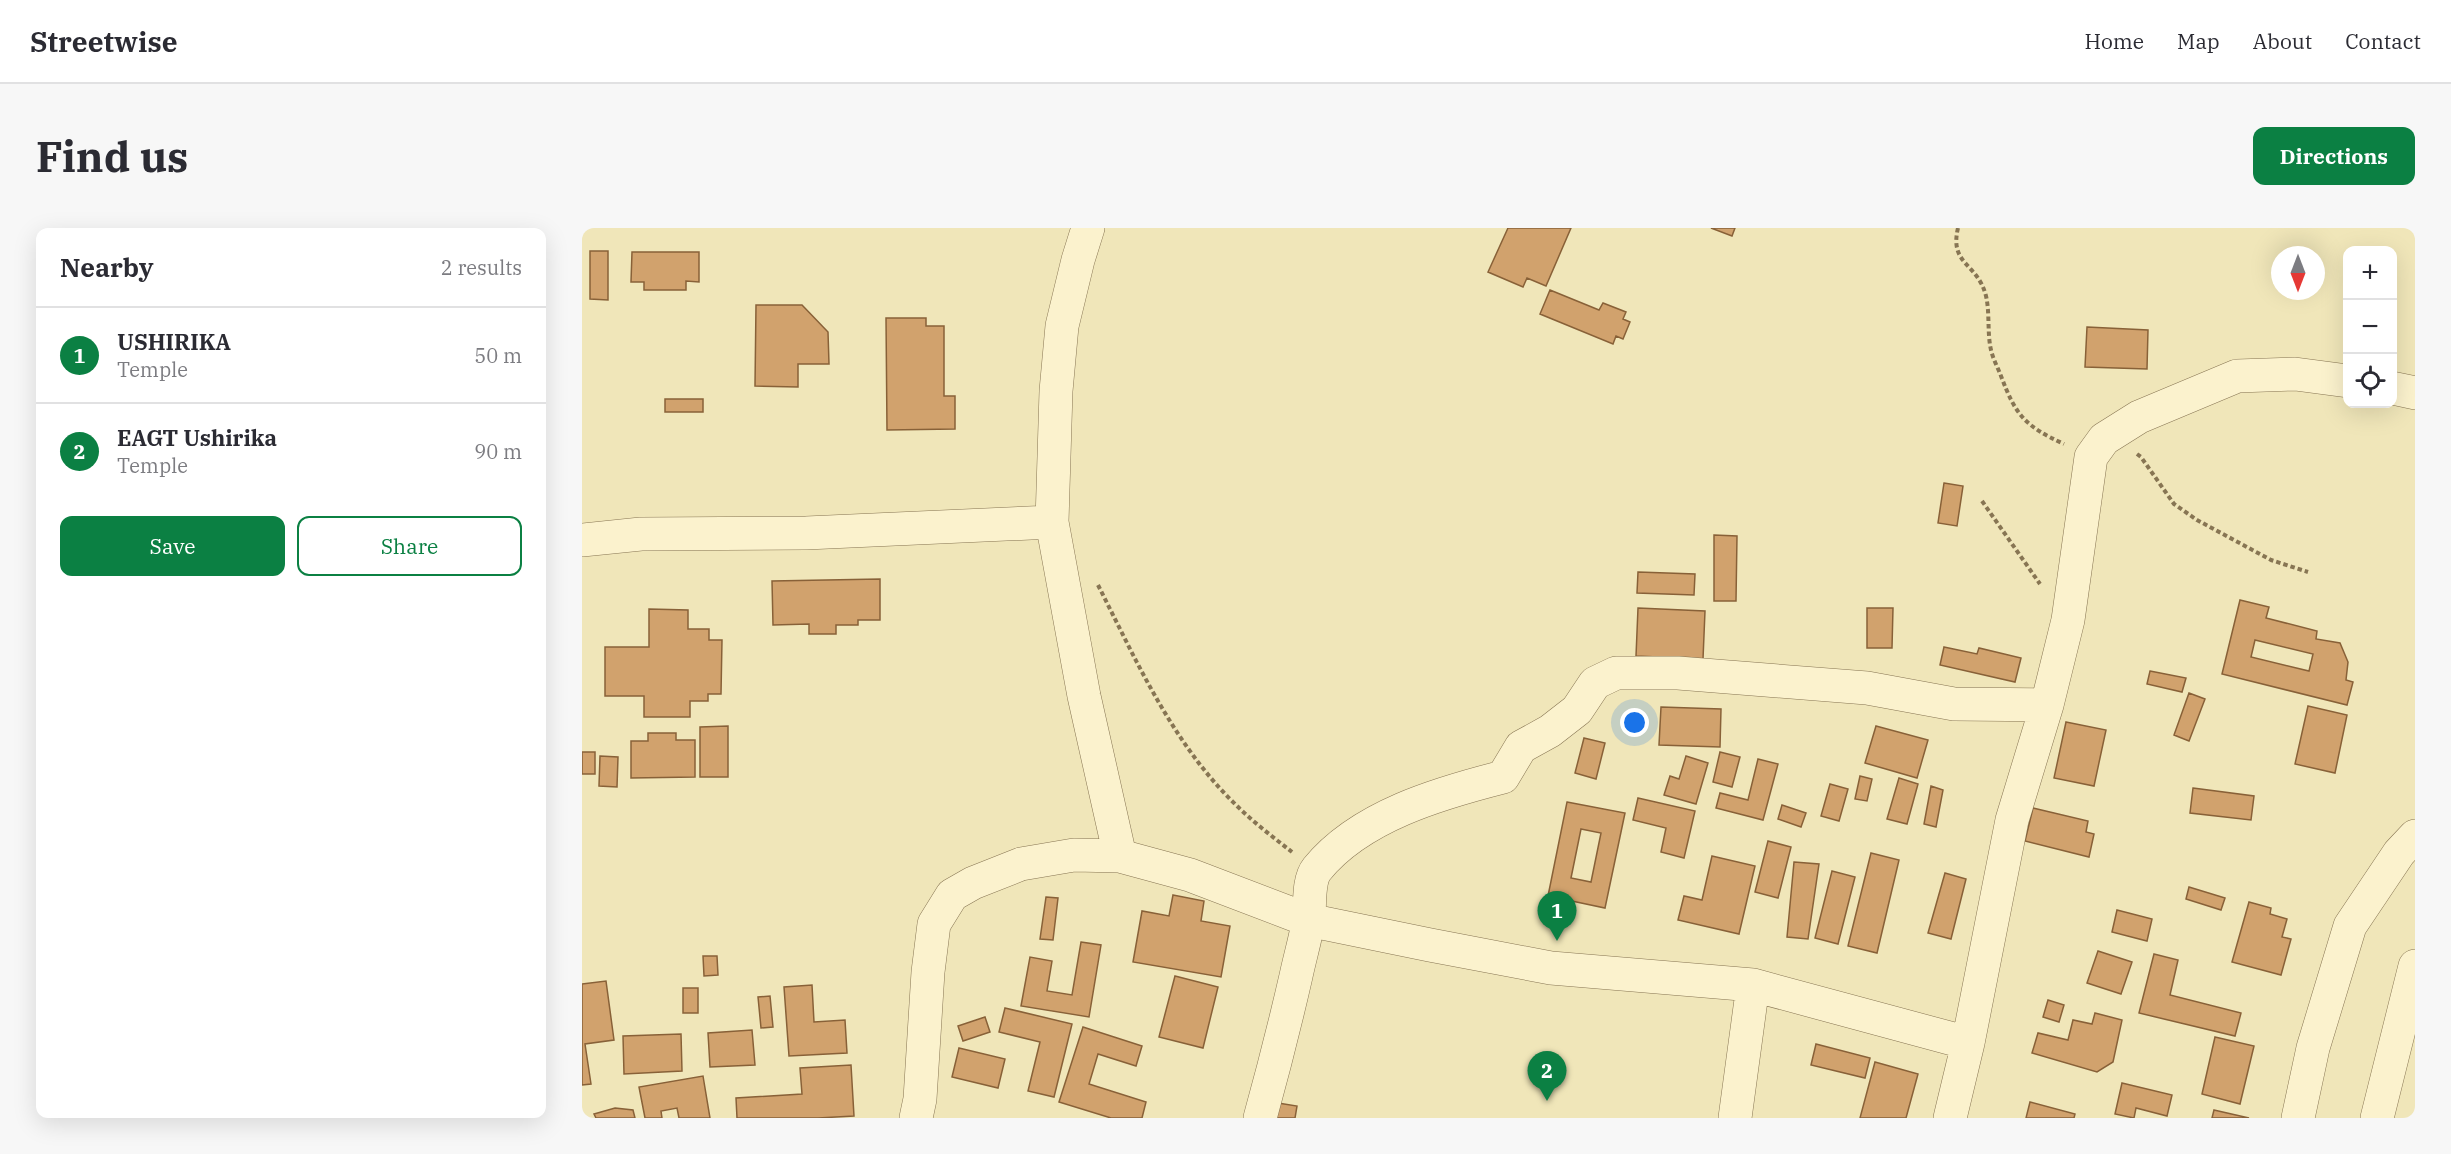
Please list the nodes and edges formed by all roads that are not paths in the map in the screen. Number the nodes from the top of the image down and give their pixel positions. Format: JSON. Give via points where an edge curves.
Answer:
{"nodes":[{"id":1,"x":1088,"y":228,"type":"edge"},
{"id":2,"x":2343,"y":380,"type":"edge"},
{"id":3,"x":2397,"y":389,"type":"edge"},
{"id":4,"x":2415,"y":393,"type":"edge"},
{"id":5,"x":1052,"y":522,"type":"junction"},
{"id":6,"x":582,"y":540,"type":"edge"},
{"id":7,"x":2047,"y":705,"type":"junction"},
{"id":8,"x":2415,"y":836,"type":"edge"},
{"id":9,"x":1120,"y":856,"type":"junction"},
{"id":10,"x":1308,"y":920,"type":"junction"},
{"id":11,"x":2415,"y":966,"type":"edge"},
{"id":12,"x":1753,"y":985,"type":"junction"},
{"id":13,"x":1968,"y":1043,"type":"junction"},
{"id":14,"x":916,"y":1118,"type":"edge"},
{"id":15,"x":1260,"y":1118,"type":"edge"},
{"id":16,"x":1735,"y":1118,"type":"edge"},
{"id":17,"x":1950,"y":1118,"type":"edge"},
{"id":18,"x":2298,"y":1118,"type":"edge"},
{"id":19,"x":2377,"y":1118,"type":"edge"}],
"edges":[{"from":1,"to":5,"type":"street","via":[[1062,326]]},
{"from":2,"to":7,"type":"street","via":[[2295,374],[2237,376],[2139,417],[2097,448],[2068,620]]},
{"from":3,"to":4,"type":"street"},
{"from":5,"to":6,"type":"street","via":[[806,533],[641,534]]},
{"from":5,"to":9,"type":"street","via":[[1084,696]]},
{"from":7,"to":10,"type":"street","via":[[1954,704],[1867,688],[1678,673],[1616,673],[1595,683],[1577,710],[1521,747],[1503,777],[1398,810],[1348,840],[1315,870]]},
{"from":7,"to":13,"type":"street","via":[[2012,820]]},
{"from":8,"to":18,"type":"street","via":[[2399,853],[2350,926],[2313,1048]]},
{"from":9,"to":10,"type":"street","via":[[1190,875]]},
{"from":9,"to":14,"type":"street","via":[[1074,855],[1021,864],[952,895],[934,924]]},
{"from":10,"to":12,"type":"street","via":[[1551,968]]},
{"from":10,"to":15,"type":"street"},
{"from":11,"to":19,"type":"street"},
{"from":12,"to":13,"type":"street"},
{"from":12,"to":16,"type":"street"},
{"from":13,"to":17,"type":"street"}]}
